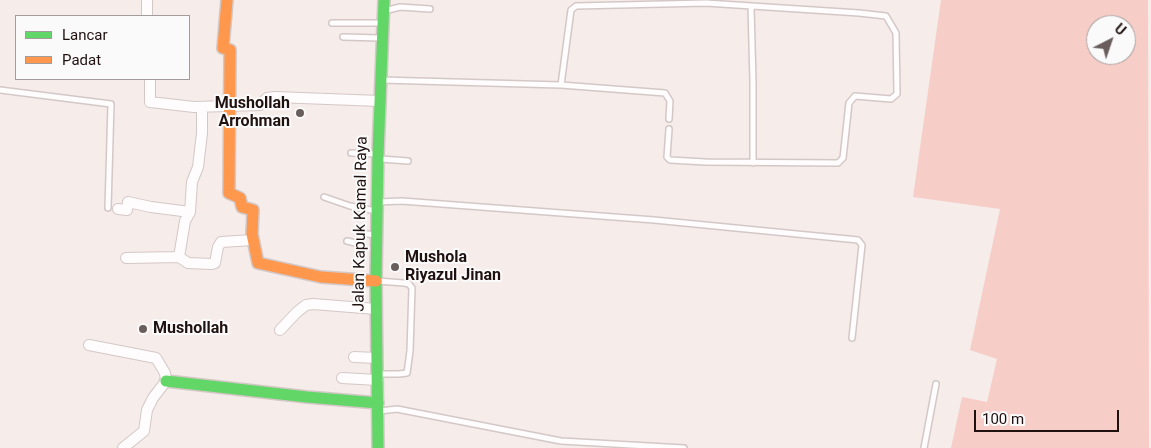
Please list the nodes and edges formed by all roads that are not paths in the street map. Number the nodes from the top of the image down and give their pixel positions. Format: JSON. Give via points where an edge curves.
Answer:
{"nodes":[{"id":1,"x":147,"y":0,"type":"edge"},
{"id":2,"x":227,"y":0,"type":"edge"},
{"id":3,"x":751,"y":6,"type":"junction"},
{"id":4,"x":430,"y":9,"type":"dead end"},
{"id":5,"x":384,"y":11,"type":"edge"},
{"id":6,"x":147,"y":15,"type":"edge"},
{"id":7,"x":332,"y":22,"type":"dead end"},
{"id":8,"x":343,"y":37,"type":"dead end"},
{"id":9,"x":383,"y":38,"type":"junction"},
{"id":10,"x":150,"y":80,"type":"edge"},
{"id":11,"x":381,"y":80,"type":"junction"},
{"id":12,"x":560,"y":85,"type":"junction"},
{"id":13,"x":0,"y":90,"type":"edge"},
{"id":14,"x":380,"y":100,"type":"junction"},
{"id":15,"x":202,"y":107,"type":"junction"},
{"id":16,"x":230,"y":107,"type":"junction"},
{"id":17,"x":669,"y":119,"type":"dead end"},
{"id":18,"x":669,"y":129,"type":"dead end"},
{"id":19,"x":351,"y":153,"type":"dead end"},
{"id":20,"x":378,"y":157,"type":"junction"},
{"id":21,"x":408,"y":161,"type":"dead end"},
{"id":22,"x":753,"y":163,"type":"junction"},
{"id":23,"x":324,"y":197,"type":"dead end"},
{"id":24,"x":377,"y":207,"type":"junction"},
{"id":25,"x":113,"y":208,"type":"joint"},
{"id":26,"x":190,"y":212,"type":"junction"},
{"id":27,"x":377,"y":235,"type":"junction"},
{"id":28,"x":253,"y":240,"type":"junction"},
{"id":29,"x":347,"y":241,"type":"dead end"},
{"id":30,"x":179,"y":257,"type":"junction"},
{"id":31,"x":126,"y":258,"type":"dead end"},
{"id":32,"x":376,"y":281,"type":"junction"},
{"id":33,"x":376,"y":309,"type":"junction"},
{"id":34,"x":280,"y":330,"type":"dead end"},
{"id":35,"x":852,"y":338,"type":"dead end"},
{"id":36,"x":90,"y":345,"type":"dead end"},
{"id":37,"x":354,"y":356,"type":"dead end"},
{"id":38,"x":378,"y":358,"type":"junction"},
{"id":39,"x":378,"y":377,"type":"junction"},
{"id":40,"x":342,"y":378,"type":"dead end"},
{"id":41,"x":166,"y":381,"type":"junction"},
{"id":42,"x":936,"y":384,"type":"dead end"},
{"id":43,"x":378,"y":407,"type":"junction"},
{"id":44,"x":632,"y":446,"type":"edge"},
{"id":45,"x":123,"y":448,"type":"edge"},
{"id":46,"x":378,"y":448,"type":"edge"},
{"id":47,"x":684,"y":448,"type":"edge"},
{"id":48,"x":924,"y":448,"type":"edge"}],
"edges":[{"from":1,"to":6,"type":"street"},
{"from":2,"to":16,"type":"street","via":[[223,48],[230,50]]},
{"from":3,"to":12,"type":"lane","via":[[706,2],[576,6],[571,10]]},
{"from":3,"to":22,"type":"lane"},
{"from":3,"to":22,"type":"lane","via":[[886,16],[896,32],[897,94],[891,99],[854,96],[849,103],[842,160],[832,164]]},
{"from":4,"to":5,"type":"lane","via":[[400,7]]},
{"from":5,"to":7,"type":"lane"},
{"from":5,"to":9,"type":"street","name":"Jalan Kapuk Kamal Raya"},
{"from":8,"to":9,"type":"lane"},
{"from":9,"to":11,"type":"street","name":"Jalan Kapuk Kamal Raya"},
{"from":10,"to":15,"type":"street","via":[[150,102]]},
{"from":11,"to":12,"type":"lane"},
{"from":11,"to":14,"type":"street","name":"Jalan Kapuk Kamal Raya"},
{"from":12,"to":17,"type":"lane","via":[[665,93],[670,101]]},
{"from":13,"to":25,"type":"lane","via":[[111,104]]},
{"from":14,"to":16,"type":"street","via":[[275,97],[267,98],[260,105]]},
{"from":14,"to":20,"type":"street","name":"Jalan Kapuk Kamal Raya"},
{"from":15,"to":16,"type":"street"},
{"from":15,"to":26,"type":"street","via":[[202,133],[198,167],[192,182]]},
{"from":16,"to":28,"type":"street","via":[[229,193],[244,194],[242,207],[254,211]]},
{"from":18,"to":22,"type":"lane","via":[[667,157],[670,160]]},
{"from":19,"to":20,"type":"lane"},
{"from":20,"to":21,"type":"lane"},
{"from":20,"to":24,"type":"street","name":"Jalan Kapuk Kamal Raya"},
{"from":23,"to":24,"type":"lane","via":[[350,206]]},
{"from":24,"to":27,"type":"street","name":"Jalan Kapuk Kamal Raya"},
{"from":24,"to":35,"type":"lane","via":[[402,201],[654,220],[858,240],[862,245]]},
{"from":25,"to":26,"type":"street","via":[[127,210],[128,202]]},
{"from":26,"to":30,"type":"street"},
{"from":27,"to":29,"type":"lane","via":[[361,233],[360,244]]},
{"from":27,"to":32,"type":"street","name":"Jalan Kapuk Kamal Raya"},
{"from":28,"to":30,"type":"street","via":[[221,242],[212,264],[188,263]]},
{"from":28,"to":32,"type":"street","via":[[258,263],[321,277]]},
{"from":30,"to":31,"type":"street"},
{"from":32,"to":33,"type":"street","name":"Jalan Kapuk Kamal Raya"},
{"from":32,"to":39,"type":"lane","via":[[404,283],[412,288],[406,373]]},
{"from":33,"to":34,"type":"street","via":[[306,305]]},
{"from":33,"to":38,"type":"street","name":"Jalan Kapuk Kamal Raya"},
{"from":36,"to":41,"type":"street","via":[[156,358],[165,372]]},
{"from":37,"to":38,"type":"street"},
{"from":38,"to":39,"type":"street","name":"Jalan Kapuk Kamal Raya"},
{"from":39,"to":40,"type":"street"},
{"from":39,"to":43,"type":"street","name":"Jalan Kapuk Kamal Raya"},
{"from":41,"to":43,"type":"street"},
{"from":41,"to":45,"type":"street","via":[[147,410],[144,431]]},
{"from":42,"to":48,"type":"lane"},
{"from":43,"to":44,"type":"lane","via":[[561,441]]},
{"from":43,"to":46,"type":"street","name":"Jalan Kapuk Kamal Raya"},
{"from":44,"to":47,"type":"lane"}]}
